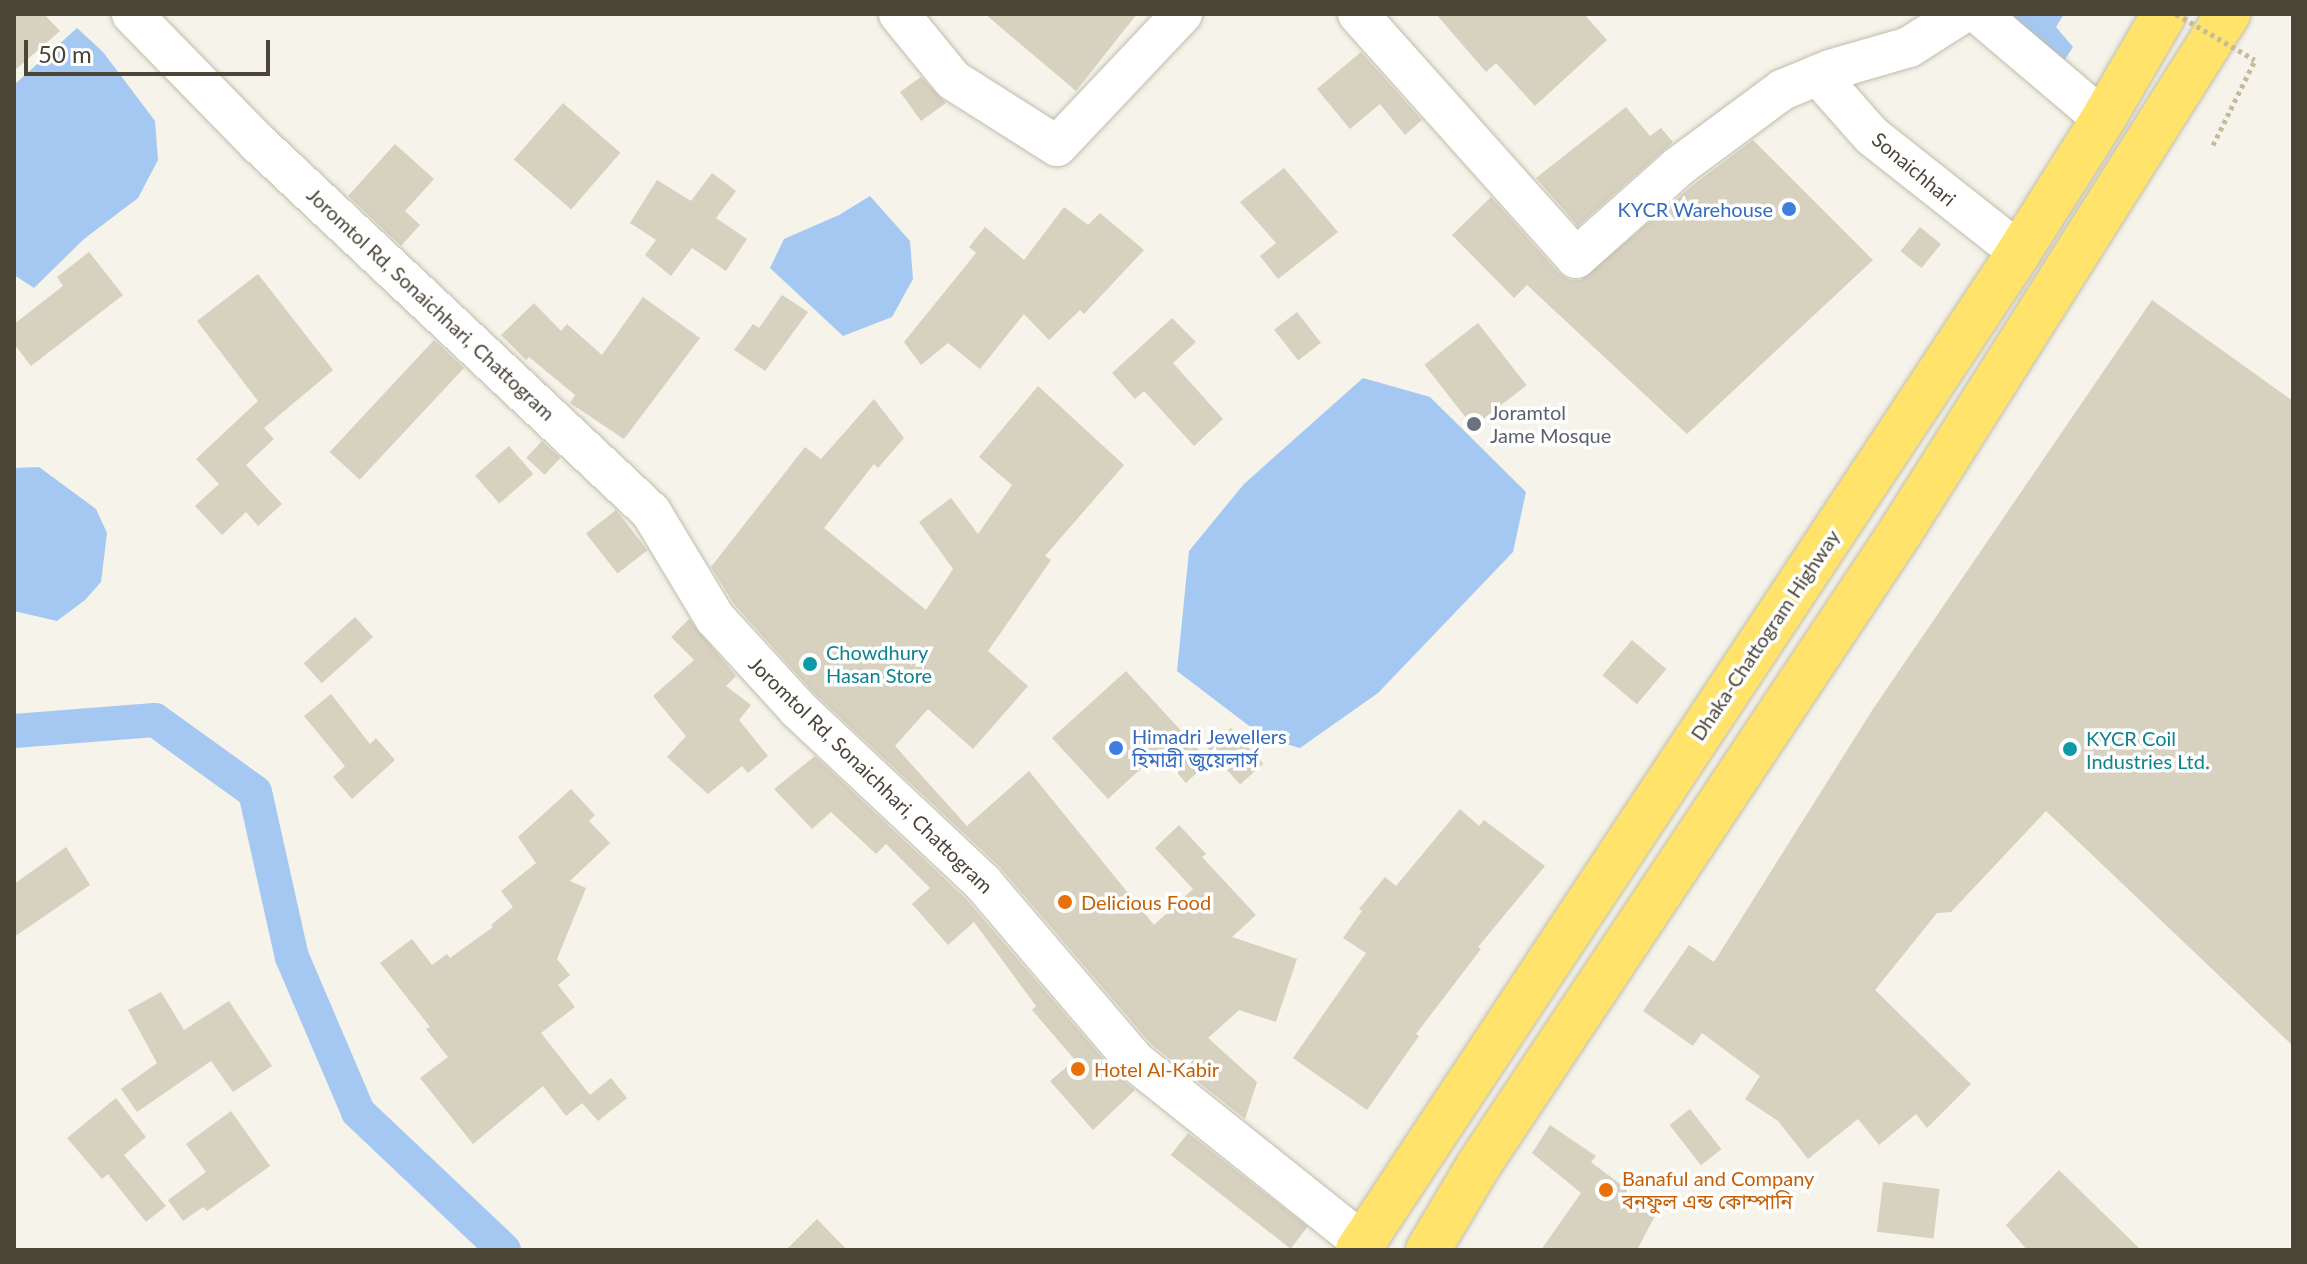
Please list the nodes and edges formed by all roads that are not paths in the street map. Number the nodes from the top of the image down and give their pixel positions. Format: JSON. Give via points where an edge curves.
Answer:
{"nodes":[{"id":1,"x":132,"y":14,"type":"edge"},
{"id":2,"x":899,"y":14,"type":"edge"},
{"id":3,"x":1182,"y":14,"type":"edge"},
{"id":4,"x":1358,"y":14,"type":"edge"},
{"id":5,"x":1961,"y":14,"type":"edge"},
{"id":6,"x":1979,"y":14,"type":"edge"},
{"id":7,"x":2164,"y":14,"type":"edge"},
{"id":8,"x":2228,"y":14,"type":"edge"},
{"id":9,"x":1818,"y":75,"type":"junction"},
{"id":10,"x":2103,"y":119,"type":"junction"},
{"id":11,"x":2019,"y":252,"type":"junction"},
{"id":12,"x":1360,"y":1246,"type":"edge"},
{"id":13,"x":1428,"y":1250,"type":"edge"}],
"edges":[{"from":1,"to":12,"type":"street","name":"Joromtol Rd, Sonaichhari, Chattogram","via":[[258,143],[651,512],[715,618],[798,709],[983,883],[1135,1061]]},
{"from":2,"to":3,"type":"street","via":[[953,80],[1057,146]]},
{"from":4,"to":9,"type":"street","via":[[1576,258],[1678,167],[1782,90]]},
{"from":5,"to":9,"type":"street","via":[[1909,47]]},
{"from":6,"to":10,"type":"street"},
{"from":7,"to":10,"type":"highway","name":"Dhaka-Chattogram Highway"},
{"from":8,"to":13,"type":"highway","via":[[1901,531],[1478,1166]]},
{"from":9,"to":11,"type":"street","name":"Sonaichhari","via":[[1872,136]]},
{"from":10,"to":11,"type":"highway","name":"Dhaka-Chattogram Highway"},
{"from":11,"to":12,"type":"highway","name":"Dhaka-Chattogram Highway"}]}
